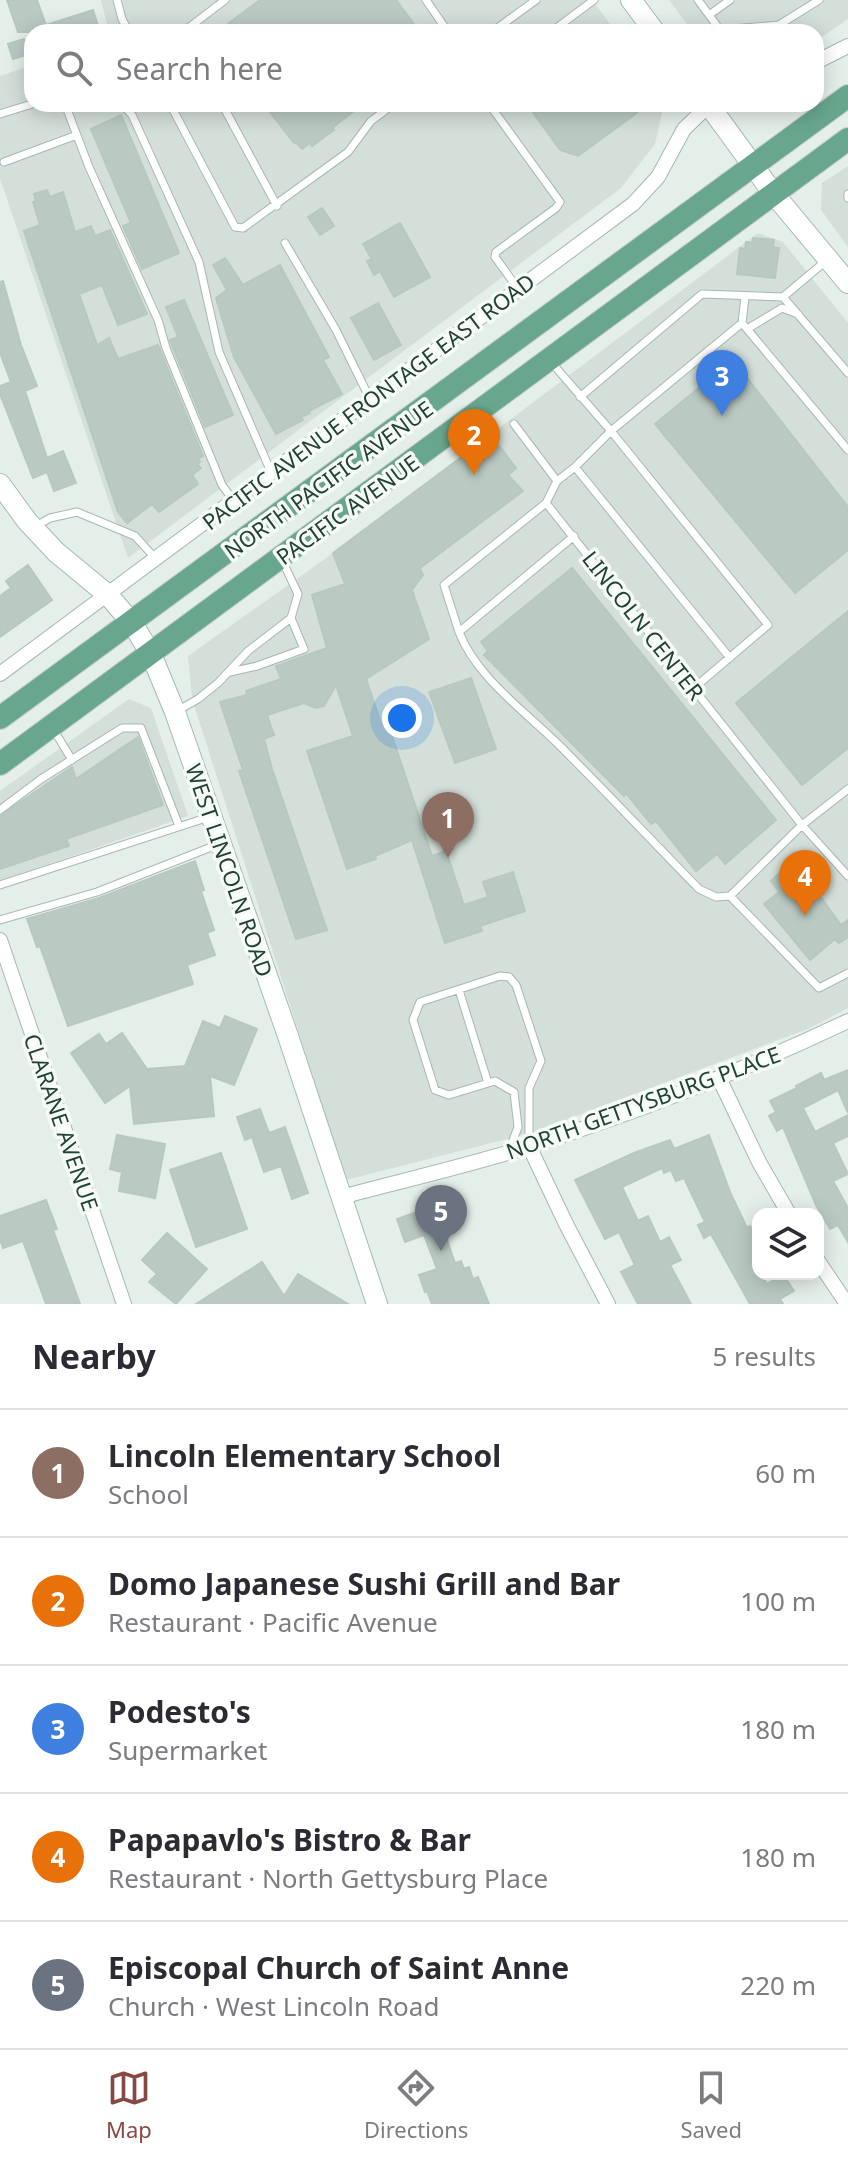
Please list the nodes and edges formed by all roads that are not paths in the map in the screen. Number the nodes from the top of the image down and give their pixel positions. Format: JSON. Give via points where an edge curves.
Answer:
{"nodes":[{"id":1,"x":117,"y":0,"type":"edge"},
{"id":2,"x":225,"y":0,"type":"edge"},
{"id":3,"x":426,"y":0,"type":"edge"},
{"id":4,"x":536,"y":0,"type":"edge"},
{"id":5,"x":594,"y":0,"type":"edge"},
{"id":6,"x":631,"y":0,"type":"edge"},
{"id":7,"x":698,"y":0,"type":"edge"},
{"id":8,"x":730,"y":0,"type":"edge"},
{"id":9,"x":819,"y":0,"type":"edge"},
{"id":10,"x":709,"y":15,"type":"junction"},
{"id":11,"x":125,"y":24,"type":"edge"},
{"id":12,"x":194,"y":24,"type":"edge"},
{"id":13,"x":442,"y":24,"type":"edge"},
{"id":14,"x":503,"y":24,"type":"edge"},
{"id":15,"x":562,"y":24,"type":"edge"},
{"id":16,"x":649,"y":24,"type":"edge"},
{"id":17,"x":716,"y":24,"type":"edge"},
{"id":18,"x":781,"y":24,"type":"edge"},
{"id":19,"x":848,"y":46,"type":"edge"},
{"id":20,"x":824,"y":58,"type":"edge"},
{"id":21,"x":848,"y":96,"type":"edge"},
{"id":22,"x":24,"y":106,"type":"edge"},
{"id":23,"x":68,"y":112,"type":"edge"},
{"id":24,"x":129,"y":112,"type":"edge"},
{"id":25,"x":174,"y":112,"type":"edge"},
{"id":26,"x":226,"y":112,"type":"edge"},
{"id":27,"x":383,"y":112,"type":"edge"},
{"id":28,"x":495,"y":112,"type":"edge"},
{"id":29,"x":701,"y":112,"type":"edge"},
{"id":30,"x":715,"y":112,"type":"edge"},
{"id":31,"x":0,"y":114,"type":"edge"},
{"id":32,"x":77,"y":135,"type":"junction"},
{"id":33,"x":847,"y":143,"type":"edge"},
{"id":34,"x":4,"y":162,"type":"dead end"},
{"id":35,"x":753,"y":166,"type":"junction"},
{"id":36,"x":773,"y":193,"type":"junction"},
{"id":37,"x":277,"y":206,"type":"junction"},
{"id":38,"x":285,"y":243,"type":"dead end"},
{"id":39,"x":828,"y":259,"type":"junction"},
{"id":40,"x":848,"y":283,"type":"edge"},
{"id":41,"x":518,"y":289,"type":"junction"},
{"id":42,"x":745,"y":297,"type":"junction"},
{"id":43,"x":783,"y":297,"type":"junction"},
{"id":44,"x":800,"y":315,"type":"junction"},
{"id":45,"x":745,"y":326,"type":"junction"},
{"id":46,"x":549,"y":361,"type":"junction"},
{"id":47,"x":848,"y":373,"type":"edge"},
{"id":48,"x":580,"y":397,"type":"junction"},
{"id":49,"x":370,"y":399,"type":"junction"},
{"id":50,"x":514,"y":424,"type":"dead end"},
{"id":51,"x":611,"y":431,"type":"junction"},
{"id":52,"x":848,"y":450,"type":"edge"},
{"id":53,"x":575,"y":467,"type":"junction"},
{"id":54,"x":271,"y":472,"type":"junction"},
{"id":55,"x":557,"y":481,"type":"junction"},
{"id":56,"x":0,"y":484,"type":"edge"},
{"id":57,"x":233,"y":500,"type":"junction"},
{"id":58,"x":546,"y":503,"type":"junction"},
{"id":59,"x":34,"y":528,"type":"junction"},
{"id":60,"x":574,"y":536,"type":"junction"},
{"id":61,"x":281,"y":558,"type":"junction"},
{"id":62,"x":156,"y":559,"type":"junction"},
{"id":63,"x":108,"y":595,"type":"junction"},
{"id":64,"x":291,"y":618,"type":"junction"},
{"id":65,"x":132,"y":623,"type":"junction"},
{"id":66,"x":459,"y":632,"type":"junction"},
{"id":67,"x":151,"y":654,"type":"junction"},
{"id":68,"x":730,"y":658,"type":"junction"},
{"id":69,"x":228,"y":672,"type":"junction"},
{"id":70,"x":0,"y":674,"type":"edge"},
{"id":71,"x":694,"y":688,"type":"junction"},
{"id":72,"x":175,"y":712,"type":"junction"},
{"id":73,"x":0,"y":718,"type":"edge"},
{"id":74,"x":52,"y":726,"type":"junction"},
{"id":75,"x":72,"y":760,"type":"junction"},
{"id":76,"x":0,"y":764,"type":"edge"},
{"id":77,"x":848,"y":789,"type":"edge"},
{"id":78,"x":0,"y":810,"type":"edge"},
{"id":79,"x":211,"y":816,"type":"junction"},
{"id":80,"x":802,"y":825,"type":"junction"},
{"id":81,"x":179,"y":826,"type":"junction"},
{"id":82,"x":221,"y":844,"type":"junction"},
{"id":83,"x":846,"y":870,"type":"edge"},
{"id":84,"x":0,"y":885,"type":"edge"},
{"id":85,"x":730,"y":896,"type":"junction"},
{"id":86,"x":0,"y":920,"type":"edge"},
{"id":87,"x":0,"y":940,"type":"edge"},
{"id":88,"x":848,"y":973,"type":"edge"},
{"id":89,"x":459,"y":990,"type":"junction"},
{"id":90,"x":848,"y":1021,"type":"edge"},
{"id":91,"x":719,"y":1078,"type":"junction"},
{"id":92,"x":488,"y":1083,"type":"junction"},
{"id":93,"x":529,"y":1146,"type":"junction"},
{"id":94,"x":509,"y":1152,"type":"junction"},
{"id":95,"x":341,"y":1197,"type":"junction"},
{"id":96,"x":786,"y":1208,"type":"edge"},
{"id":97,"x":824,"y":1270,"type":"edge"},
{"id":98,"x":124,"y":1304,"type":"edge"},
{"id":99,"x":377,"y":1304,"type":"edge"},
{"id":100,"x":608,"y":1304,"type":"edge"},
{"id":101,"x":847,"y":1304,"type":"edge"}],
"edges":[{"from":1,"to":11,"type":"lane"},
{"from":2,"to":12,"type":"lane"},
{"from":3,"to":13,"type":"lane"},
{"from":4,"to":14,"type":"lane"},
{"from":5,"to":15,"type":"lane"},
{"from":6,"to":16,"type":"street"},
{"from":7,"to":10,"type":"lane"},
{"from":8,"to":10,"type":"lane"},
{"from":9,"to":18,"type":"lane"},
{"from":10,"to":17,"type":"lane"},
{"from":19,"to":20,"type":"street"},
{"from":21,"to":35,"type":"main road","name":"NORTH PACIFIC AVENUE"},
{"from":22,"to":31,"type":"lane"},
{"from":23,"to":32,"type":"lane"},
{"from":24,"to":54,"type":"lane","via":[[199,262],[219,352]]},
{"from":25,"to":37,"type":"lane","via":[[235,227],[243,228]]},
{"from":26,"to":37,"type":"lane"},
{"from":27,"to":37,"type":"lane","via":[[348,152]]},
{"from":28,"to":41,"type":"lane","via":[[560,202],[496,252]]},
{"from":29,"to":41,"type":"street","name":"PACIFIC AVENUE FRONTAGE EAST ROAD","via":[[684,129],[658,177],[633,204]]},
{"from":30,"to":35,"type":"street"},
{"from":32,"to":34,"type":"lane"},
{"from":32,"to":57,"type":"lane","via":[[158,320],[222,485]]},
{"from":33,"to":36,"type":"main road","name":"PACIFIC AVENUE"},
{"from":35,"to":36,"type":"street"},
{"from":35,"to":65,"type":"main road","name":"NORTH PACIFIC AVENUE"},
{"from":36,"to":39,"type":"street"},
{"from":36,"to":46,"type":"main road","name":"PACIFIC AVENUE"},
{"from":38,"to":49,"type":"lane"},
{"from":39,"to":40,"type":"street"},
{"from":39,"to":43,"type":"lane"},
{"from":41,"to":49,"type":"street","name":"PACIFIC AVENUE FRONTAGE EAST ROAD"},
{"from":42,"to":43,"type":"lane"},
{"from":42,"to":45,"type":"lane"},
{"from":42,"to":48,"type":"lane","via":[[702,294]]},
{"from":43,"to":44,"type":"lane"},
{"from":44,"to":45,"type":"lane","via":[[782,308]]},
{"from":44,"to":47,"type":"lane"},
{"from":45,"to":51,"type":"lane"},
{"from":45,"to":52,"type":"lane"},
{"from":46,"to":48,"type":"lane"},
{"from":46,"to":61,"type":"main road","name":"PACIFIC AVENUE"},
{"from":48,"to":51,"type":"lane"},
{"from":49,"to":54,"type":"street","name":"PACIFIC AVENUE FRONTAGE EAST ROAD"},
{"from":50,"to":55,"type":"lane"},
{"from":51,"to":53,"type":"lane"},
{"from":51,"to":68,"type":"lane","via":[[768,625]]},
{"from":53,"to":55,"type":"lane"},
{"from":53,"to":68,"type":"lane"},
{"from":54,"to":57,"type":"street","name":"PACIFIC AVENUE FRONTAGE EAST ROAD"},
{"from":55,"to":58,"type":"lane"},
{"from":56,"to":59,"type":"street","name":"WEST LINCOLN ROAD"},
{"from":57,"to":62,"type":"street","name":"PACIFIC AVENUE FRONTAGE EAST ROAD"},
{"from":58,"to":60,"type":"lane","name":"LINCOLN CENTER"},
{"from":58,"to":66,"type":"lane","via":[[444,585]]},
{"from":59,"to":62,"type":"lane","via":[[77,512],[135,536]]},
{"from":59,"to":63,"type":"street","name":"WEST LINCOLN ROAD"},
{"from":60,"to":66,"type":"lane"},
{"from":60,"to":71,"type":"lane","name":"LINCOLN CENTER"},
{"from":61,"to":64,"type":"lane","via":[[298,594]]},
{"from":61,"to":67,"type":"main road","name":"PACIFIC AVENUE"},
{"from":62,"to":63,"type":"street","name":"PACIFIC AVENUE FRONTAGE EAST ROAD"},
{"from":63,"to":65,"type":"street","name":"WEST LINCOLN ROAD"},
{"from":63,"to":70,"type":"street","name":"PACIFIC AVENUE FRONTAGE EAST ROAD"},
{"from":64,"to":69,"type":"lane"},
{"from":64,"to":69,"type":"lane","via":[[304,649]]},
{"from":65,"to":67,"type":"street","name":"WEST LINCOLN ROAD"},
{"from":65,"to":73,"type":"main road","name":"NORTH PACIFIC AVENUE"},
{"from":66,"to":85,"type":"lane","via":[[482,670],[699,889],[716,897]]},
{"from":67,"to":72,"type":"street","name":"WEST LINCOLN ROAD"},
{"from":67,"to":74,"type":"main road","name":"PACIFIC AVENUE"},
{"from":68,"to":71,"type":"lane"},
{"from":69,"to":72,"type":"lane"},
{"from":71,"to":80,"type":"lane","name":"LINCOLN CENTER"},
{"from":72,"to":79,"type":"street","name":"WEST LINCOLN ROAD"},
{"from":74,"to":75,"type":"lane"},
{"from":74,"to":76,"type":"main road","name":"PACIFIC AVENUE"},
{"from":75,"to":78,"type":"lane"},
{"from":75,"to":81,"type":"lane","via":[[122,728],[141,728]]},
{"from":77,"to":80,"type":"lane"},
{"from":79,"to":81,"type":"lane"},
{"from":79,"to":82,"type":"street","name":"WEST LINCOLN ROAD"},
{"from":80,"to":83,"type":"lane","name":"LINCOLN CENTER"},
{"from":80,"to":85,"type":"lane"},
{"from":81,"to":84,"type":"lane"},
{"from":82,"to":86,"type":"lane","via":[[97,892]]},
{"from":82,"to":95,"type":"street","name":"WEST LINCOLN ROAD"},
{"from":85,"to":88,"type":"lane","via":[[819,988]]},
{"from":87,"to":98,"type":"street","name":"CLARANE AVENUE"},
{"from":89,"to":92,"type":"lane"},
{"from":89,"to":92,"type":"lane","via":[[420,1002],[413,1020],[435,1090],[449,1095]]},
{"from":89,"to":93,"type":"lane","via":[[500,976],[516,985],[541,1061],[529,1088]]},
{"from":90,"to":91,"type":"street","name":"NORTH GETTYSBURG PLACE"},
{"from":91,"to":93,"type":"street","name":"NORTH GETTYSBURG PLACE"},
{"from":91,"to":96,"type":"street"},
{"from":92,"to":94,"type":"lane","via":[[495,1081],[514,1092],[518,1127]]},
{"from":93,"to":94,"type":"street","name":"NORTH GETTYSBURG PLACE"},
{"from":93,"to":100,"type":"street"},
{"from":94,"to":95,"type":"street","name":"NORTH GETTYSBURG PLACE"},
{"from":95,"to":99,"type":"street","name":"WEST LINCOLN ROAD"},
{"from":97,"to":101,"type":"street"}]}
